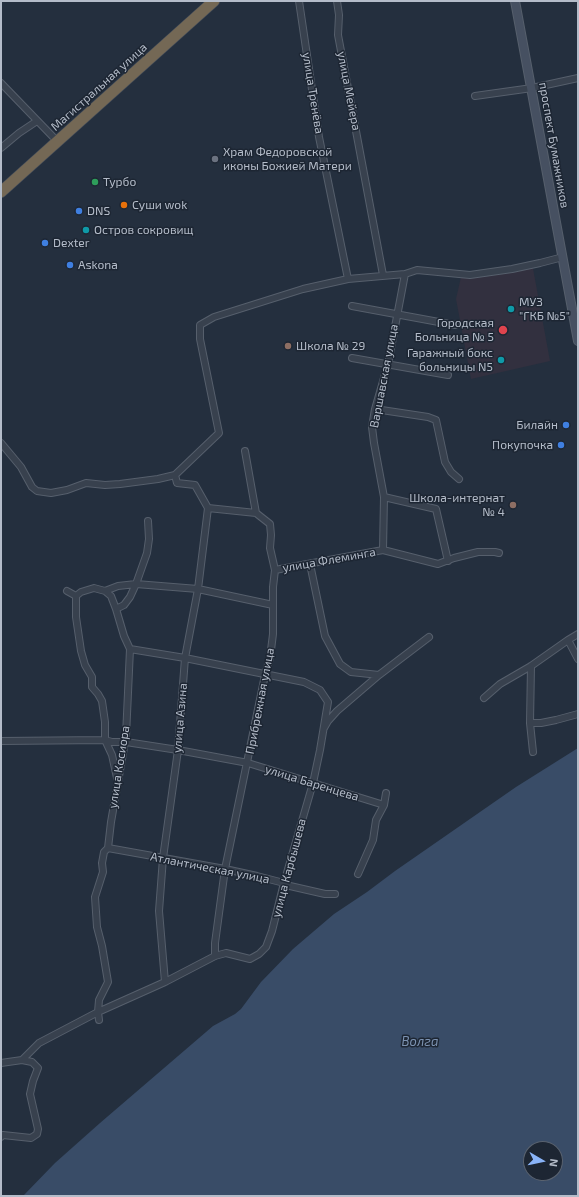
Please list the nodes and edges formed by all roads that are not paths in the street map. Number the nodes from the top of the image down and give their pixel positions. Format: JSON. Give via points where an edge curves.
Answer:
{"nodes":[{"id":1,"x":214,"y":1,"type":"edge"},
{"id":2,"x":299,"y":1,"type":"edge"},
{"id":3,"x":337,"y":1,"type":"edge"},
{"id":4,"x":515,"y":1,"type":"edge"},
{"id":5,"x":578,"y":78,"type":"edge"},
{"id":6,"x":1,"y":83,"type":"edge"},
{"id":7,"x":532,"y":88,"type":"junction"},
{"id":8,"x":475,"y":96,"type":"dead end"},
{"id":9,"x":37,"y":121,"type":"junction"},
{"id":10,"x":57,"y":141,"type":"junction"},
{"id":11,"x":1,"y":148,"type":"edge"},
{"id":12,"x":1,"y":192,"type":"edge"},
{"id":13,"x":563,"y":257,"type":"junction"},
{"id":14,"x":405,"y":274,"type":"junction"},
{"id":15,"x":383,"y":275,"type":"junction"},
{"id":16,"x":348,"y":280,"type":"junction"},
{"id":17,"x":352,"y":306,"type":"dead end"},
{"id":18,"x":396,"y":314,"type":"junction"},
{"id":19,"x":455,"y":325,"type":"dead end"},
{"id":20,"x":578,"y":341,"type":"edge"},
{"id":21,"x":352,"y":358,"type":"dead end"},
{"id":22,"x":388,"y":364,"type":"junction"},
{"id":23,"x":448,"y":375,"type":"dead end"},
{"id":24,"x":375,"y":409,"type":"junction"},
{"id":25,"x":1,"y":443,"type":"edge"},
{"id":26,"x":245,"y":451,"type":"dead end"},
{"id":27,"x":175,"y":475,"type":"junction"},
{"id":28,"x":459,"y":479,"type":"dead end"},
{"id":29,"x":384,"y":497,"type":"junction"},
{"id":30,"x":208,"y":508,"type":"junction"},
{"id":31,"x":256,"y":513,"type":"junction"},
{"id":32,"x":148,"y":521,"type":"dead end"},
{"id":33,"x":383,"y":550,"type":"junction"},
{"id":34,"x":499,"y":553,"type":"dead end"},
{"id":35,"x":448,"y":561,"type":"junction"},
{"id":36,"x":310,"y":564,"type":"junction"},
{"id":37,"x":275,"y":570,"type":"junction"},
{"id":38,"x":136,"y":584,"type":"junction"},
{"id":39,"x":198,"y":589,"type":"junction"},
{"id":40,"x":105,"y":590,"type":"junction"},
{"id":41,"x":67,"y":591,"type":"dead end"},
{"id":42,"x":76,"y":596,"type":"junction"},
{"id":43,"x":273,"y":605,"type":"junction"},
{"id":44,"x":116,"y":609,"type":"junction"},
{"id":45,"x":578,"y":634,"type":"edge"},
{"id":46,"x":429,"y":637,"type":"dead end"},
{"id":47,"x":568,"y":640,"type":"junction"},
{"id":48,"x":130,"y":649,"type":"junction"},
{"id":49,"x":185,"y":658,"type":"junction"},
{"id":50,"x":578,"y":659,"type":"edge"},
{"id":51,"x":531,"y":666,"type":"junction"},
{"id":52,"x":265,"y":675,"type":"junction"},
{"id":53,"x":379,"y":675,"type":"junction"},
{"id":54,"x":484,"y":698,"type":"dead end"},
{"id":55,"x":578,"y":714,"type":"edge"},
{"id":56,"x":530,"y":722,"type":"junction"},
{"id":57,"x":323,"y":731,"type":"junction"},
{"id":58,"x":105,"y":740,"type":"junction"},
{"id":59,"x":1,"y":741,"type":"edge"},
{"id":60,"x":126,"y":742,"type":"junction"},
{"id":61,"x":178,"y":750,"type":"junction"},
{"id":62,"x":534,"y":752,"type":"dead end"},
{"id":63,"x":248,"y":763,"type":"junction"},
{"id":64,"x":313,"y":782,"type":"junction"},
{"id":65,"x":118,"y":784,"type":"junction"},
{"id":66,"x":386,"y":793,"type":"dead end"},
{"id":67,"x":384,"y":805,"type":"junction"},
{"id":68,"x":108,"y":848,"type":"junction"},
{"id":69,"x":163,"y":858,"type":"junction"},
{"id":70,"x":225,"y":869,"type":"junction"},
{"id":71,"x":358,"y":874,"type":"dead end"},
{"id":72,"x":284,"y":883,"type":"junction"},
{"id":73,"x":334,"y":894,"type":"dead end"},
{"id":74,"x":215,"y":956,"type":"junction"},
{"id":75,"x":165,"y":982,"type":"junction"},
{"id":76,"x":98,"y":1012,"type":"junction"},
{"id":77,"x":99,"y":1020,"type":"dead end"},
{"id":78,"x":22,"y":1060,"type":"junction"},
{"id":79,"x":1,"y":1063,"type":"edge"},
{"id":80,"x":1,"y":1137,"type":"edge"}],
"edges":[{"from":1,"to":10,"type":"highway","name":"Магистральная улица"},
{"from":2,"to":16,"type":"street","name":"улица Тренёва","via":[[320,137]]},
{"from":3,"to":15,"type":"street","name":"улица Мейера","via":[[340,16],[338,35]]},
{"from":4,"to":7,"type":"street","name":"проспект Бумажников"},
{"from":5,"to":7,"type":"street"},
{"from":6,"to":9,"type":"street"},
{"from":7,"to":8,"type":"street"},
{"from":7,"to":13,"type":"street","name":"проспект Бумажников"},
{"from":9,"to":10,"type":"street"},
{"from":9,"to":11,"type":"street"},
{"from":10,"to":12,"type":"highway","name":"Магистральная улица"},
{"from":13,"to":14,"type":"street","via":[[519,268],[470,275],[417,270]]},
{"from":13,"to":20,"type":"street","name":"проспект Бумажников"},
{"from":14,"to":15,"type":"street"},
{"from":14,"to":18,"type":"street","name":"Варшавская улица"},
{"from":15,"to":16,"type":"street"},
{"from":16,"to":27,"type":"street","via":[[303,289],[214,317],[200,325],[204,365],[219,434]]},
{"from":17,"to":18,"type":"street"},
{"from":18,"to":19,"type":"street"},
{"from":18,"to":22,"type":"street","name":"Варшавская улица"},
{"from":21,"to":22,"type":"street"},
{"from":22,"to":23,"type":"street"},
{"from":22,"to":24,"type":"street","name":"Варшавская улица"},
{"from":24,"to":28,"type":"street","via":[[436,420],[445,462]]},
{"from":24,"to":29,"type":"street","name":"Варшавская улица","via":[[372,428]]},
{"from":25,"to":27,"type":"street","via":[[21,467],[32,488],[37,491],[51,493],[86,482],[120,484]]},
{"from":26,"to":31,"type":"street"},
{"from":27,"to":30,"type":"street","via":[[177,483],[195,485]]},
{"from":29,"to":33,"type":"street","name":"Варшавская улица"},
{"from":29,"to":35,"type":"street","via":[[436,509]]},
{"from":30,"to":31,"type":"street"},
{"from":30,"to":39,"type":"street","name":"улица Азина"},
{"from":31,"to":37,"type":"street","name":"Прибрежная улица","via":[[270,524],[270,548]]},
{"from":32,"to":38,"type":"street","via":[[147,553]]},
{"from":33,"to":35,"type":"street","name":"улица Флеминга","via":[[438,564]]},
{"from":33,"to":36,"type":"street","name":"улица Флеминга"},
{"from":34,"to":35,"type":"street","name":"улица Флеминга","via":[[478,552]]},
{"from":36,"to":37,"type":"street","name":"улица Флеминга"},
{"from":36,"to":53,"type":"street","via":[[325,636],[340,664],[351,672]]},
{"from":37,"to":43,"type":"street","name":"Прибрежная улица"},
{"from":38,"to":39,"type":"street"},
{"from":38,"to":40,"type":"street"},
{"from":38,"to":44,"type":"street","via":[[124,605]]},
{"from":39,"to":43,"type":"street"},
{"from":39,"to":49,"type":"street","name":"улица Азина"},
{"from":40,"to":42,"type":"street","via":[[94,588]]},
{"from":40,"to":44,"type":"street","name":"улица Косиора","via":[[111,596]]},
{"from":41,"to":42,"type":"street"},
{"from":42,"to":58,"type":"street","via":[[81,651],[92,677],[92,687],[102,701]]},
{"from":43,"to":52,"type":"street","name":"Прибрежная улица","via":[[273,634]]},
{"from":44,"to":48,"type":"street","name":"улица Косиора"},
{"from":45,"to":47,"type":"street"},
{"from":46,"to":53,"type":"street"},
{"from":47,"to":50,"type":"street"},
{"from":47,"to":51,"type":"street"},
{"from":48,"to":49,"type":"street","name":"улица Карбышева"},
{"from":48,"to":60,"type":"street","name":"улица Косиора"},
{"from":49,"to":52,"type":"street","name":"улица Карбышева"},
{"from":49,"to":61,"type":"street","name":"улица Азина"},
{"from":51,"to":54,"type":"street","via":[[500,684]]},
{"from":51,"to":56,"type":"street"},
{"from":52,"to":57,"type":"street","name":"улица Карбышева","via":[[304,682],[320,690],[328,702]]},
{"from":52,"to":63,"type":"street","name":"Прибрежная улица"},
{"from":53,"to":57,"type":"street","via":[[337,711]]},
{"from":55,"to":56,"type":"street","via":[[541,723]]},
{"from":56,"to":62,"type":"street"},
{"from":57,"to":64,"type":"street","name":"улица Карбышева"},
{"from":58,"to":59,"type":"street","name":"улица Баренцева"},
{"from":58,"to":60,"type":"street","name":"улица Баренцева"},
{"from":58,"to":65,"type":"street","via":[[112,755]]},
{"from":60,"to":61,"type":"street","name":"улица Баренцева"},
{"from":60,"to":65,"type":"street","name":"улица Косиора"},
{"from":61,"to":63,"type":"street","name":"улица Баренцева"},
{"from":61,"to":69,"type":"street","name":"улица Азина"},
{"from":63,"to":64,"type":"street","name":"улица Баренцева"},
{"from":63,"to":70,"type":"street","name":"Прибрежная улица"},
{"from":64,"to":67,"type":"street","name":"улица Баренцева"},
{"from":64,"to":72,"type":"street","name":"улица Карбышева"},
{"from":65,"to":68,"type":"street","name":"улица Косиора"},
{"from":66,"to":67,"type":"street"},
{"from":67,"to":71,"type":"street","via":[[376,820],[373,840]]},
{"from":68,"to":69,"type":"street","name":"Атлантическая улица"},
{"from":68,"to":76,"type":"street","name":"улица Косиора","via":[[104,852],[103,872],[95,897],[97,927],[108,982],[99,1000]]},
{"from":69,"to":70,"type":"street","name":"Атлантическая улица"},
{"from":69,"to":75,"type":"street","name":"улица Азина","via":[[159,911]]},
{"from":70,"to":72,"type":"street","name":"Атлантическая улица"},
{"from":70,"to":74,"type":"street","name":"Прибрежная улица"},
{"from":72,"to":73,"type":"street","name":"Атлантическая улица"},
{"from":72,"to":74,"type":"street","name":"улица Карбышева","via":[[266,947],[250,959],[226,953]]},
{"from":74,"to":75,"type":"street","name":"улица Карбышева"},
{"from":75,"to":76,"type":"street","name":"улица Карбышева"},
{"from":76,"to":77,"type":"street","name":"улица Косиора"},
{"from":76,"to":78,"type":"street","name":"улица Карбышева","via":[[39,1043]]},
{"from":78,"to":79,"type":"street"},
{"from":78,"to":80,"type":"street","via":[[32,1062],[38,1068],[30,1094],[37,1134],[31,1138],[3,1135]]}]}
